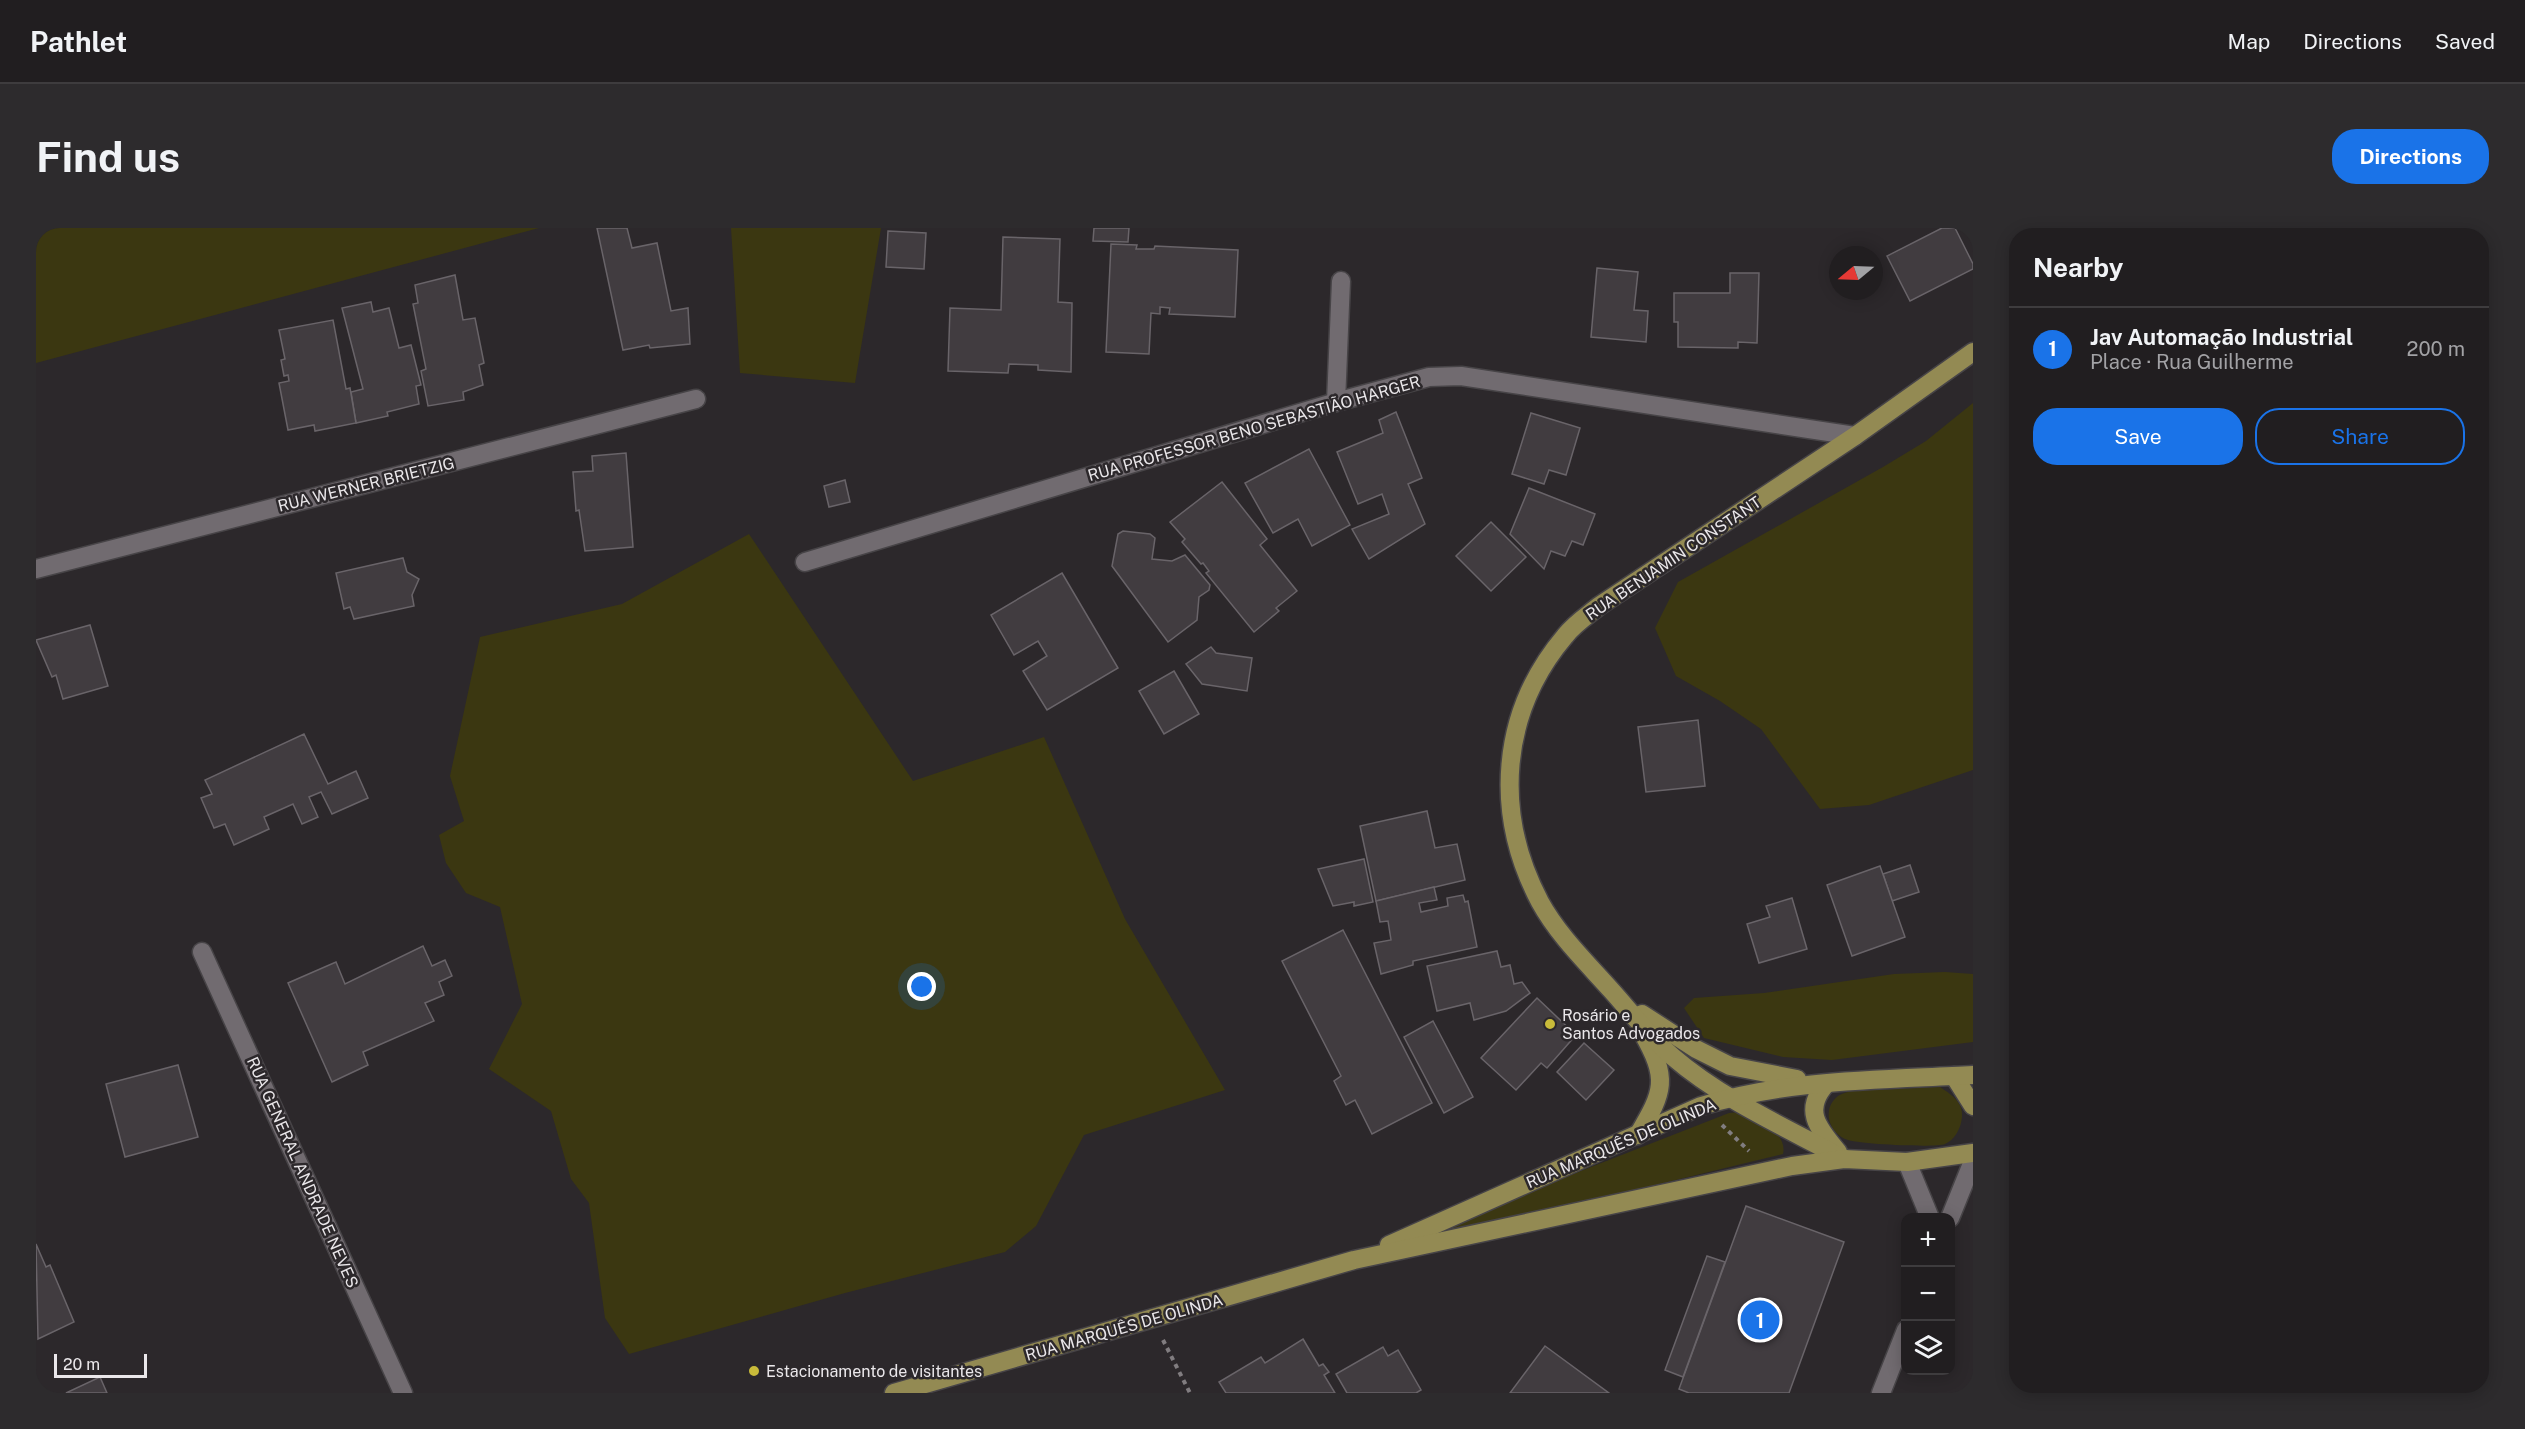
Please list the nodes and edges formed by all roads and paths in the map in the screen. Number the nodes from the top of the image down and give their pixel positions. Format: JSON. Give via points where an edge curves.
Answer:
{"nodes":[{"id":1,"x":1341,"y":281,"type":"dead end"},
{"id":2,"x":1973,"y":352,"type":"edge"},
{"id":3,"x":696,"y":399,"type":"dead end"},
{"id":4,"x":1336,"y":402,"type":"junction"},
{"id":5,"x":1855,"y":436,"type":"junction"},
{"id":6,"x":805,"y":562,"type":"dead end"},
{"id":7,"x":36,"y":569,"type":"edge"},
{"id":8,"x":202,"y":952,"type":"dead end"},
{"id":9,"x":1618,"y":999,"type":"junction"},
{"id":10,"x":1973,"y":1075,"type":"edge"},
{"id":11,"x":1954,"y":1076,"type":"junction"},
{"id":12,"x":1826,"y":1084,"type":"junction"},
{"id":13,"x":1973,"y":1089,"type":"edge"},
{"id":14,"x":1731,"y":1097,"type":"junction"},
{"id":15,"x":1701,"y":1106,"type":"junction"},
{"id":16,"x":1973,"y":1106,"type":"edge"},
{"id":17,"x":1638,"y":1135,"type":"junction"},
{"id":18,"x":1973,"y":1153,"type":"edge"},
{"id":19,"x":1844,"y":1159,"type":"junction"},
{"id":20,"x":1973,"y":1161,"type":"edge"},
{"id":21,"x":1907,"y":1162,"type":"junction"},
{"id":22,"x":1769,"y":1170,"type":"junction"},
{"id":23,"x":1928,"y":1213,"type":"edge"},
{"id":24,"x":1952,"y":1213,"type":"edge"},
{"id":25,"x":1354,"y":1260,"type":"junction"},
{"id":26,"x":1152,"y":1319,"type":"junction"},
{"id":27,"x":1901,"y":1340,"type":"edge"},
{"id":28,"x":403,"y":1393,"type":"edge"},
{"id":29,"x":894,"y":1393,"type":"edge"},
{"id":30,"x":1190,"y":1393,"type":"edge"},
{"id":31,"x":1881,"y":1393,"type":"edge"}],
"edges":[{"from":1,"to":4,"type":"street"},
{"from":2,"to":5,"type":"main road","name":"RUA BENJAMIN CONSTANT"},
{"from":3,"to":7,"type":"street","name":"RUA WERNER BRIETZIG"},
{"from":4,"to":5,"type":"street","name":"RUA PROFESSOR BENO SEBASTIÃO HARGER","via":[[1429,377],[1461,376]]},
{"from":4,"to":6,"type":"street","name":"RUA PROFESSOR BENO SEBASTIÃO HARGER"},
{"from":5,"to":9,"type":"main road","name":"RUA BENJAMIN CONSTANT","via":[[1599,606],[1567,633],[1542,666],[1522,706],[1509,785],[1512,825],[1523,866],[1542,904]]},
{"from":8,"to":28,"type":"street","name":"RUA GENERAL ANDRADE NEVES"},
{"from":9,"to":12,"type":"main road","name":"RUA BENJAMIN CONSTANT","via":[[1730,1066]]},
{"from":9,"to":14,"type":"main road","name":"RUA BENJAMIN CONSTANT","via":[[1672,1056]]},
{"from":9,"to":17,"type":"main road","via":[[1643,1034],[1661,1078],[1656,1104]]},
{"from":10,"to":11,"type":"main road","name":"RUA MARQUÊS DE OLINDA"},
{"from":11,"to":12,"type":"main road","name":"RUA MARQUÊS DE OLINDA"},
{"from":11,"to":13,"type":"main road"},
{"from":11,"to":16,"type":"main road"},
{"from":12,"to":14,"type":"main road","name":"RUA MARQUÊS DE OLINDA"},
{"from":12,"to":19,"type":"main road","via":[[1814,1102],[1814,1112],[1822,1132]]},
{"from":14,"to":15,"type":"main road","name":"RUA MARQUÊS DE OLINDA"},
{"from":14,"to":19,"type":"main road","name":"RUA BENJAMIN CONSTANT"},
{"from":15,"to":17,"type":"main road","name":"RUA MARQUÊS DE OLINDA"},
{"from":15,"to":22,"type":"path"},
{"from":17,"to":25,"type":"main road","name":"RUA MARQUÊS DE OLINDA"},
{"from":18,"to":21,"type":"main road","name":"RUA MARQUÊS DE OLINDA"},
{"from":19,"to":21,"type":"main road","name":"RUA MARQUÊS DE OLINDA"},
{"from":19,"to":22,"type":"main road","name":"RUA MARQUÊS DE OLINDA"},
{"from":20,"to":24,"type":"street"},
{"from":21,"to":23,"type":"street"},
{"from":22,"to":25,"type":"main road","name":"RUA MARQUÊS DE OLINDA"},
{"from":25,"to":26,"type":"main road","name":"RUA MARQUÊS DE OLINDA"},
{"from":26,"to":29,"type":"main road","name":"RUA MARQUÊS DE OLINDA"},
{"from":26,"to":30,"type":"path"},
{"from":27,"to":31,"type":"street"}]}
